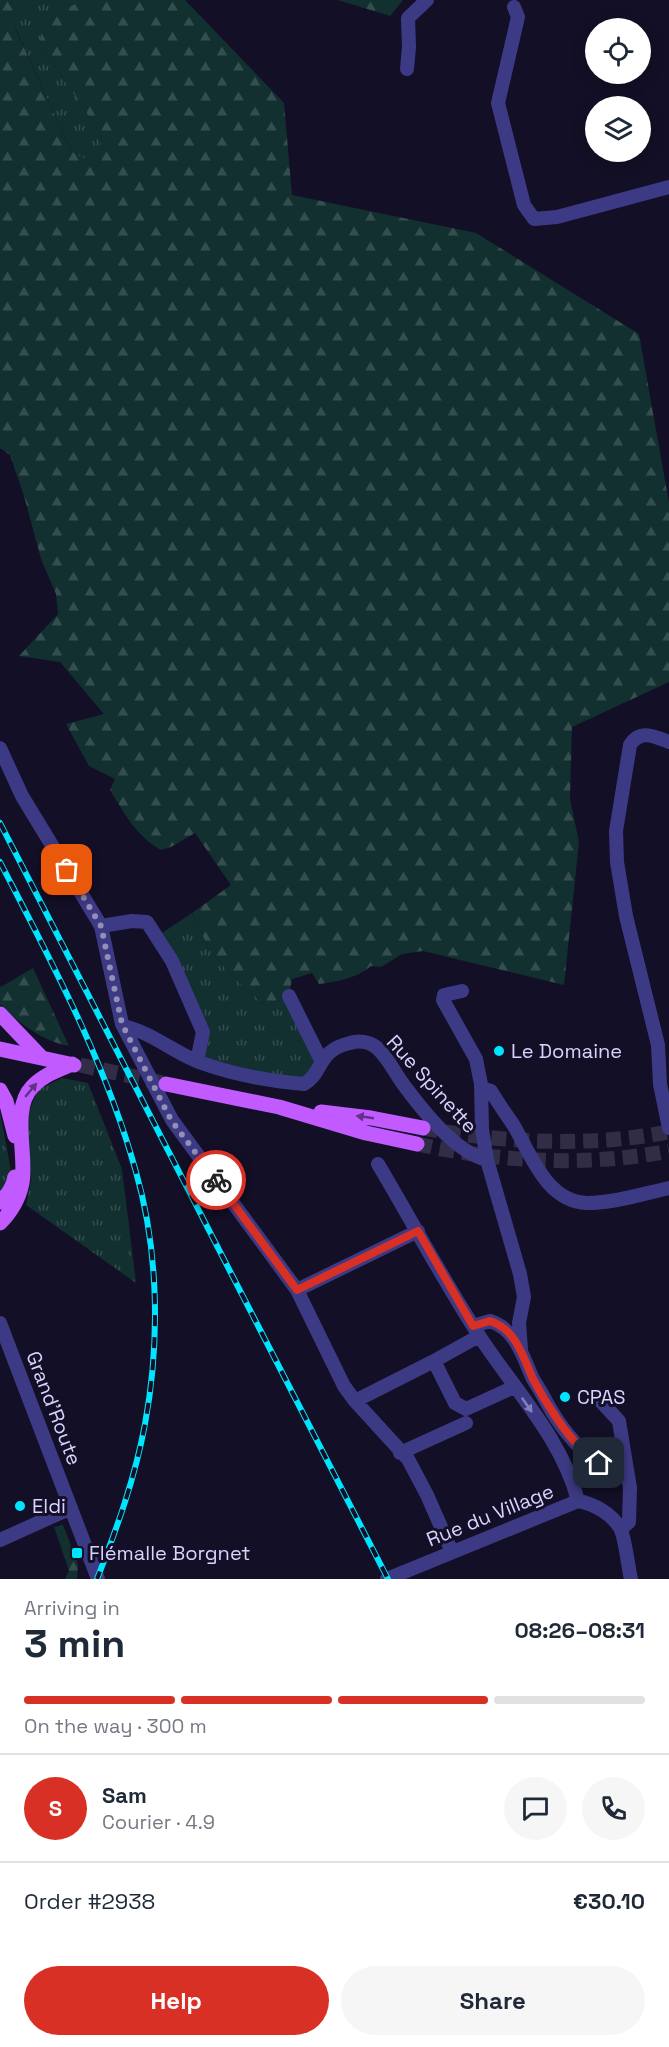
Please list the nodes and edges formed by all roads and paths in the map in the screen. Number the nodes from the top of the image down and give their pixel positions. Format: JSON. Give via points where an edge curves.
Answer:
{"nodes":[{"id":1,"x":427,"y":0,"type":"edge"},
{"id":2,"x":514,"y":7,"type":"dead end"},
{"id":3,"x":407,"y":69,"type":"dead end"},
{"id":4,"x":669,"y":187,"type":"edge"},
{"id":5,"x":669,"y":742,"type":"edge"},
{"id":6,"x":0,"y":747,"type":"edge"},
{"id":7,"x":101,"y":926,"type":"junction"},
{"id":8,"x":462,"y":992,"type":"dead end"},
{"id":9,"x":289,"y":996,"type":"dead end"},
{"id":10,"x":0,"y":1014,"type":"edge"},
{"id":11,"x":123,"y":1026,"type":"junction"},
{"id":12,"x":0,"y":1048,"type":"edge"},
{"id":13,"x":41,"y":1058,"type":"junction"},
{"id":14,"x":321,"y":1060,"type":"junction"},
{"id":15,"x":197,"y":1061,"type":"junction"},
{"id":16,"x":166,"y":1084,"type":"tunnel mouth"},
{"id":17,"x":481,"y":1088,"type":"junction"},
{"id":18,"x":0,"y":1090,"type":"edge"},
{"id":19,"x":279,"y":1107,"type":"junction"},
{"id":20,"x":423,"y":1128,"type":"tunnel mouth"},
{"id":21,"x":669,"y":1128,"type":"edge"},
{"id":22,"x":417,"y":1144,"type":"tunnel mouth"},
{"id":23,"x":487,"y":1160,"type":"junction"},
{"id":24,"x":378,"y":1164,"type":"dead end"},
{"id":25,"x":669,"y":1188,"type":"edge"},
{"id":26,"x":0,"y":1202,"type":"edge"},
{"id":27,"x":0,"y":1224,"type":"edge"},
{"id":28,"x":418,"y":1231,"type":"junction"},
{"id":29,"x":297,"y":1290,"type":"junction"},
{"id":30,"x":0,"y":1323,"type":"edge"},
{"id":31,"x":476,"y":1331,"type":"junction"},
{"id":32,"x":523,"y":1353,"type":"junction"},
{"id":33,"x":434,"y":1361,"type":"junction"},
{"id":34,"x":535,"y":1370,"type":"dead end"},
{"id":35,"x":514,"y":1387,"type":"junction"},
{"id":36,"x":595,"y":1395,"type":"dead end"},
{"id":37,"x":354,"y":1401,"type":"junction"},
{"id":38,"x":466,"y":1423,"type":"dead end"},
{"id":39,"x":400,"y":1453,"type":"junction"},
{"id":40,"x":599,"y":1463,"type":"dead end"},
{"id":41,"x":578,"y":1501,"type":"junction"},
{"id":42,"x":71,"y":1508,"type":"junction"},
{"id":43,"x":621,"y":1529,"type":"junction"},
{"id":44,"x":0,"y":1540,"type":"edge"},
{"id":45,"x":452,"y":1552,"type":"junction"},
{"id":46,"x":98,"y":1579,"type":"edge"},
{"id":47,"x":387,"y":1579,"type":"edge"},
{"id":48,"x":631,"y":1579,"type":"edge"}],
"edges":[{"from":1,"to":3,"type":"street","via":[[408,18]]},
{"from":2,"to":4,"type":"street","via":[[518,16],[498,103],[524,205],[534,219],[557,217]]},
{"from":5,"to":21,"type":"street","via":[[644,734],[635,737],[630,745],[616,846],[622,898],[658,1045],[660,1084]]},
{"from":6,"to":7,"type":"street","via":[[22,795]]},
{"from":7,"to":11,"type":"street"},
{"from":7,"to":15,"type":"street","via":[[147,922],[172,961],[203,1032]]},
{"from":8,"to":17,"type":"street","name":"Rue Spinette","via":[[444,996],[443,1000],[476,1059]]},
{"from":9,"to":14,"type":"street"},
{"from":10,"to":13,"type":"main road"},
{"from":11,"to":15,"type":"street","name":"Rue Spinette"},
{"from":11,"to":29,"type":"street","via":[[171,1120]]},
{"from":12,"to":13,"type":"main road"},
{"from":27,"to":13,"type":"main road","one_way":true,"via":[[22,1184],[24,1098],[50,1073],[76,1065]]},
{"from":14,"to":15,"type":"street","name":"Rue Spinette","via":[[311,1081],[304,1084]]},
{"from":14,"to":23,"type":"street","name":"Rue Spinette","via":[[350,1042],[374,1045],[452,1142]]},
{"from":16,"to":19,"type":"main road"},
{"from":17,"to":23,"type":"street","name":"Rue Spinette"},
{"from":17,"to":25,"type":"street","name":"Rue Spinette","via":[[491,1091],[540,1173],[566,1198],[604,1202]]},
{"from":18,"to":26,"type":"main road","via":[[12,1120],[17,1167],[13,1185]]},
{"from":20,"to":19,"type":"main road","one_way":true},
{"from":19,"to":22,"type":"main road"},
{"from":23,"to":32,"type":"street","name":"Rue Spinette","via":[[524,1297],[519,1323]]},
{"from":24,"to":28,"type":"street"},
{"from":28,"to":29,"type":"street"},
{"from":28,"to":31,"type":"street"},
{"from":29,"to":37,"type":"street"},
{"from":30,"to":42,"type":"street","name":"Grand'Route"},
{"from":31,"to":32,"type":"street","name":"Rue Spinette","via":[[483,1322],[496,1323],[506,1329]]},
{"from":31,"to":33,"type":"street"},
{"from":31,"to":35,"type":"street"},
{"from":32,"to":34,"type":"street"},
{"from":32,"to":40,"type":"street","name":"Rue Spinette","via":[[553,1413],[579,1447]]},
{"from":33,"to":35,"type":"street","via":[[454,1403],[466,1409]]},
{"from":33,"to":37,"type":"street"},
{"from":35,"to":41,"type":"street","one_way":true,"via":[[545,1431],[573,1481]]},
{"from":36,"to":43,"type":"street","via":[[618,1421],[626,1454],[629,1522]]},
{"from":37,"to":39,"type":"street"},
{"from":38,"to":39,"type":"street"},
{"from":39,"to":45,"type":"street","via":[[427,1495]]},
{"from":41,"to":43,"type":"street","name":"Rue du Village","via":[[603,1510]]},
{"from":41,"to":45,"type":"street","name":"Rue du Village"},
{"from":42,"to":44,"type":"street"},
{"from":42,"to":46,"type":"street","name":"Grand'Route"},
{"from":43,"to":48,"type":"street"},
{"from":45,"to":47,"type":"street","name":"Rue du Village"}]}
